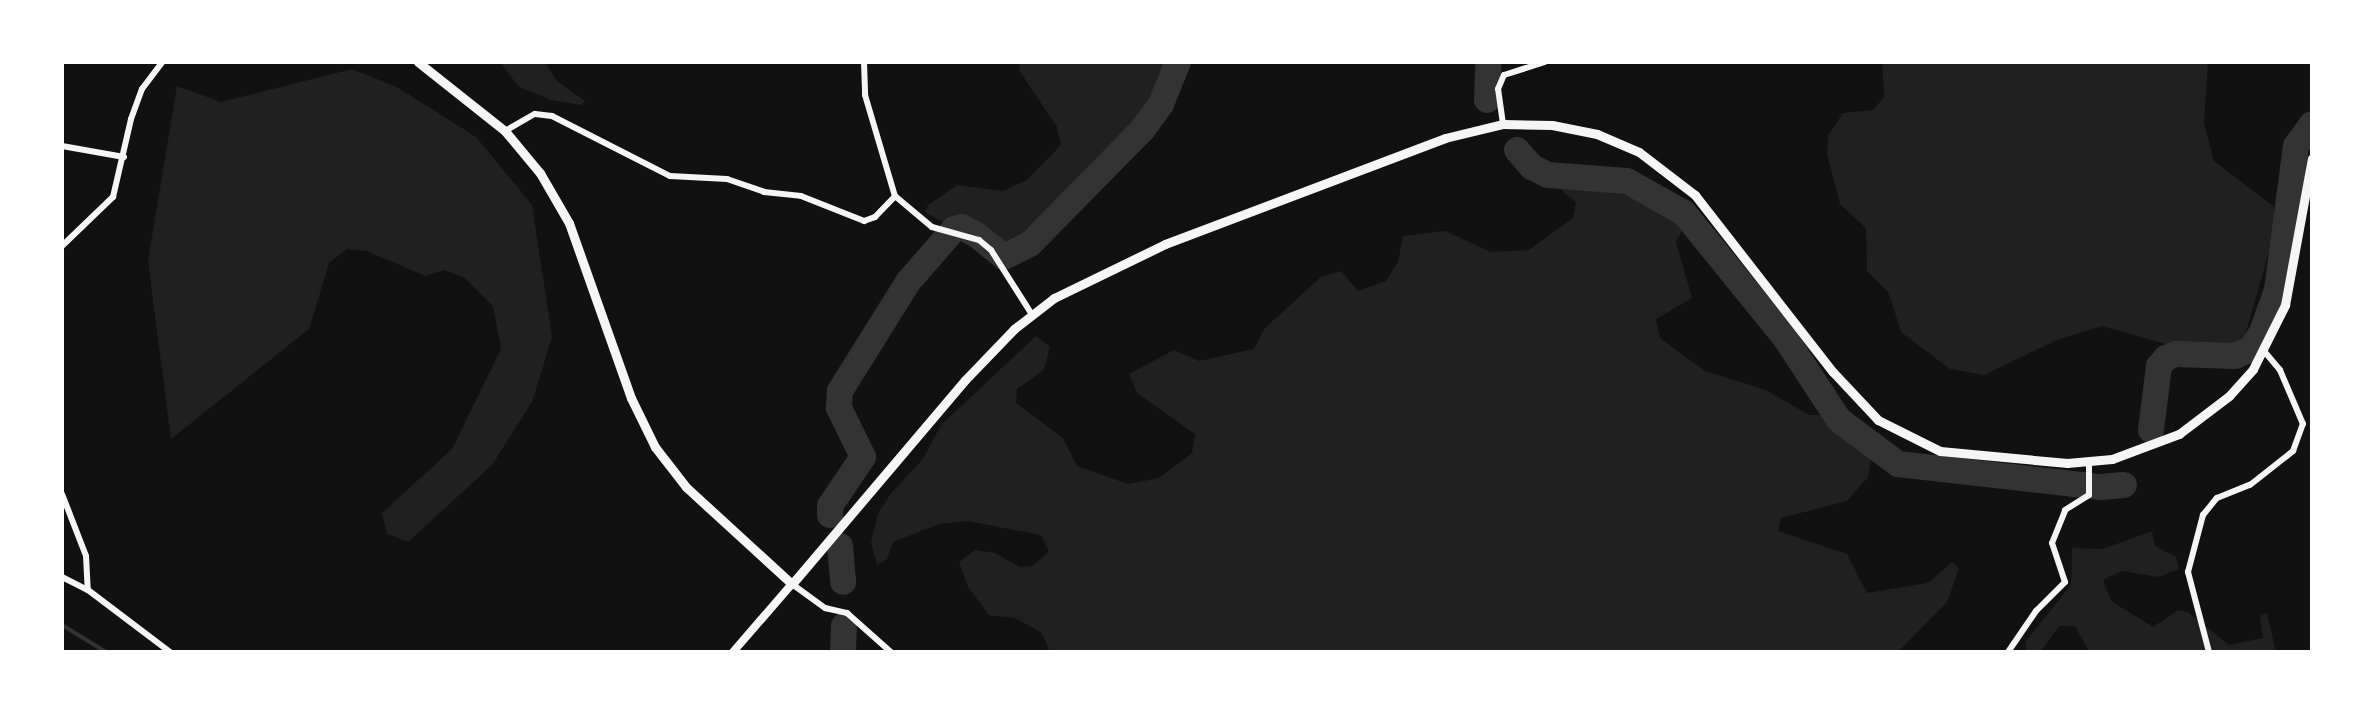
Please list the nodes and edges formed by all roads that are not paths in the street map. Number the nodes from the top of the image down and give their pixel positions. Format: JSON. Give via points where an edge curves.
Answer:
{"nodes":[{"id":1,"x":162,"y":62,"type":"edge"},
{"id":2,"x":418,"y":62,"type":"edge"},
{"id":3,"x":864,"y":62,"type":"edge"},
{"id":4,"x":1545,"y":62,"type":"edge"},
{"id":5,"x":1503,"y":124,"type":"junction"},
{"id":6,"x":505,"y":131,"type":"junction"},
{"id":7,"x":62,"y":146,"type":"edge"},
{"id":8,"x":124,"y":157,"type":"junction"},
{"id":9,"x":2312,"y":158,"type":"edge"},
{"id":10,"x":895,"y":196,"type":"junction"},
{"id":11,"x":62,"y":246,"type":"edge"},
{"id":12,"x":1031,"y":313,"type":"junction"},
{"id":13,"x":2264,"y":351,"type":"junction"},
{"id":14,"x":2312,"y":420,"type":"edge"},
{"id":15,"x":2303,"y":424,"type":"junction"},
{"id":16,"x":2089,"y":462,"type":"junction"},
{"id":17,"x":62,"y":494,"type":"edge"},
{"id":18,"x":62,"y":577,"type":"edge"},
{"id":19,"x":792,"y":584,"type":"junction"},
{"id":20,"x":88,"y":590,"type":"junction"},
{"id":21,"x":170,"y":652,"type":"edge"},
{"id":22,"x":733,"y":652,"type":"edge"},
{"id":23,"x":891,"y":652,"type":"edge"},
{"id":24,"x":2008,"y":652,"type":"edge"},
{"id":25,"x":2209,"y":652,"type":"edge"}],
"edges":[{"from":1,"to":8,"type":"street","via":[[142,89]]},
{"from":2,"to":6,"type":"main road"},
{"from":3,"to":10,"type":"street","via":[[865,95]]},
{"from":4,"to":5,"type":"street","via":[[1504,75],[1498,89]]},
{"from":5,"to":12,"type":"main road","via":[[1406,151],[1248,211],[1127,261]]},
{"from":5,"to":16,"type":"main road","via":[[1552,125],[1597,134],[1669,172],[1715,219],[1860,403],[1899,433],[1940,451]]},
{"from":6,"to":10,"type":"street","via":[[535,114],[552,116],[670,176],[727,179],[764,192],[801,196],[864,221]]},
{"from":6,"to":19,"type":"main road","via":[[540,173],[569,223],[631,398],[655,447],[686,487]]},
{"from":7,"to":8,"type":"street"},
{"from":8,"to":11,"type":"street","via":[[113,197]]},
{"from":9,"to":13,"type":"main road","via":[[2289,288]]},
{"from":10,"to":12,"type":"street","via":[[932,227],[979,240],[991,250]]},
{"from":12,"to":19,"type":"main road","via":[[965,380]]},
{"from":13,"to":15,"type":"street","via":[[2280,370]]},
{"from":13,"to":16,"type":"main road","via":[[2229,396],[2197,423],[2138,452]]},
{"from":14,"to":15,"type":"street"},
{"from":15,"to":25,"type":"street","via":[[2293,451],[2250,485],[2217,498],[2203,515],[2188,572]]},
{"from":16,"to":24,"type":"street","via":[[2089,495],[2065,510],[2052,543],[2065,582],[2036,611]]},
{"from":17,"to":20,"type":"street","via":[[86,556]]},
{"from":18,"to":20,"type":"street"},
{"from":19,"to":22,"type":"street"},
{"from":19,"to":23,"type":"street","via":[[825,608],[847,613]]},
{"from":20,"to":21,"type":"street"}]}
